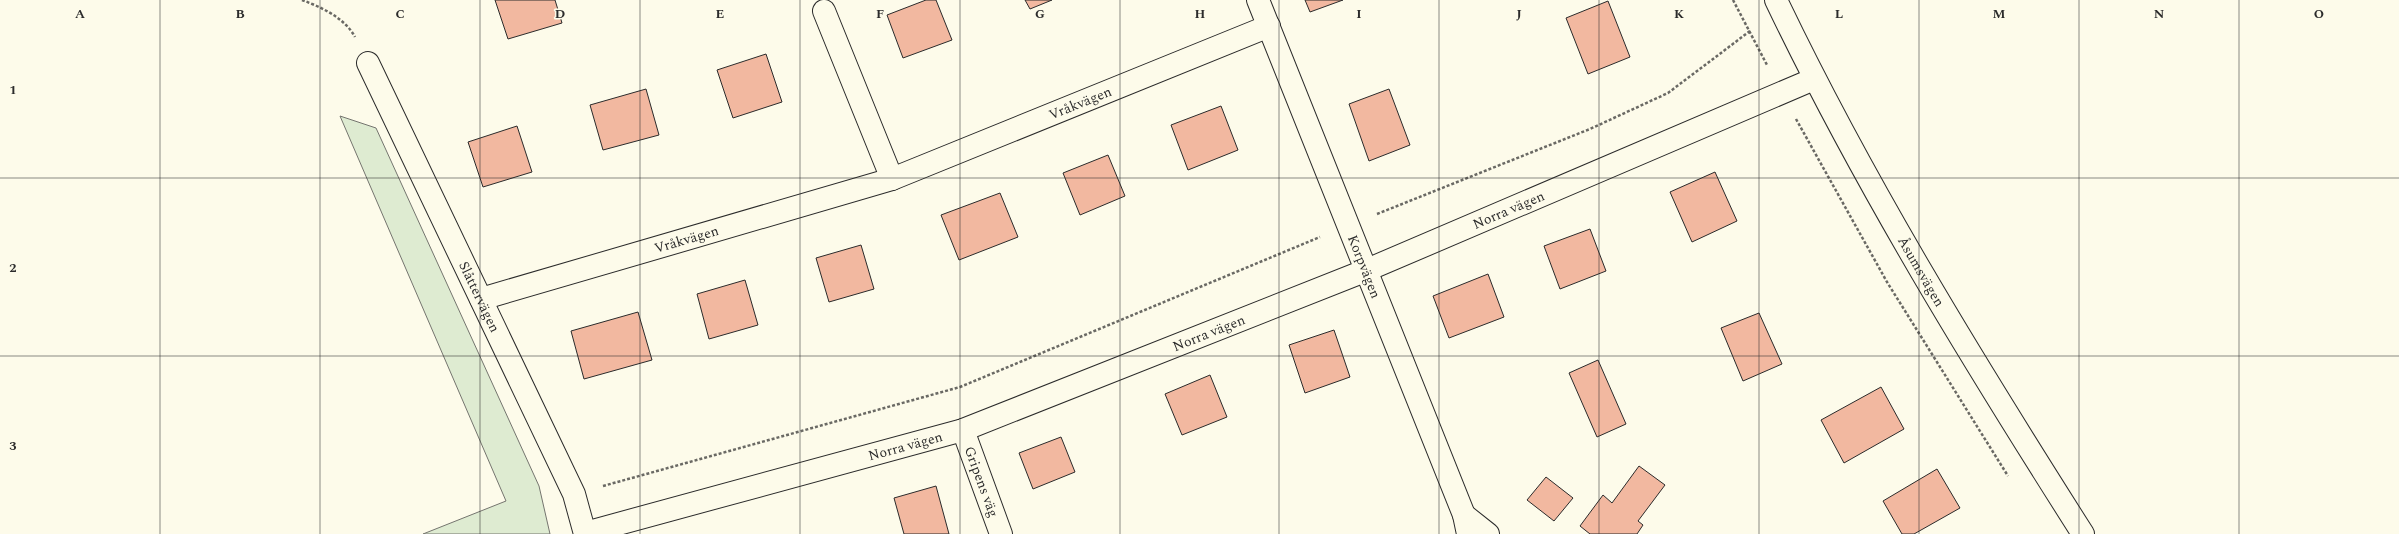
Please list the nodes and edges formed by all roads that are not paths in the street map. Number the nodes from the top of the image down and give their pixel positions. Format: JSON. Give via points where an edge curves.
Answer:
{"nodes":[{"id":1,"x":1258,"y":0,"type":"edge"},
{"id":2,"x":1776,"y":0,"type":"edge"},
{"id":3,"x":824,"y":11,"type":"dead end"},
{"id":4,"x":1269,"y":26,"type":"junction"},
{"id":5,"x":368,"y":63,"type":"road end"},
{"id":6,"x":1814,"y":79,"type":"junction"},
{"id":7,"x":892,"y":180,"type":"junction"},
{"id":8,"x":1367,"y":270,"type":"junction"},
{"id":9,"x":481,"y":299,"type":"junction"},
{"id":10,"x":963,"y":430,"type":"junction"},
{"id":11,"x":1466,"y":525,"type":"edge"},
{"id":12,"x":585,"y":534,"type":"edge"},
{"id":13,"x":1001,"y":534,"type":"edge"},
{"id":14,"x":1488,"y":534,"type":"edge"},
{"id":15,"x":2084,"y":534,"type":"edge"}],
"edges":[{"from":1,"to":4,"type":"street","name":"Korpvägen"},
{"from":2,"to":6,"type":"street","name":"Åsumsvägen"},
{"from":3,"to":7,"type":"street"},
{"from":4,"to":7,"type":"street","name":"Vråkvägen"},
{"from":4,"to":8,"type":"street","name":"Korpvägen"},
{"from":5,"to":9,"type":"street","name":"Slåttervägen"},
{"from":6,"to":8,"type":"street","name":"Norra vägen"},
{"from":6,"to":15,"type":"street","name":"Åsumsvägen","via":[[1903,241],[2000,402]]},
{"from":7,"to":9,"type":"street","name":"Vråkvägen"},
{"from":8,"to":10,"type":"street","name":"Norra vägen"},
{"from":8,"to":11,"type":"street","name":"Korpvägen"},
{"from":9,"to":12,"type":"street","name":"Slåttervägen","via":[[574,494]]},
{"from":10,"to":12,"type":"street","name":"Norra vägen"},
{"from":10,"to":13,"type":"street","name":"Gripens väg"},
{"from":11,"to":14,"type":"street"}]}
